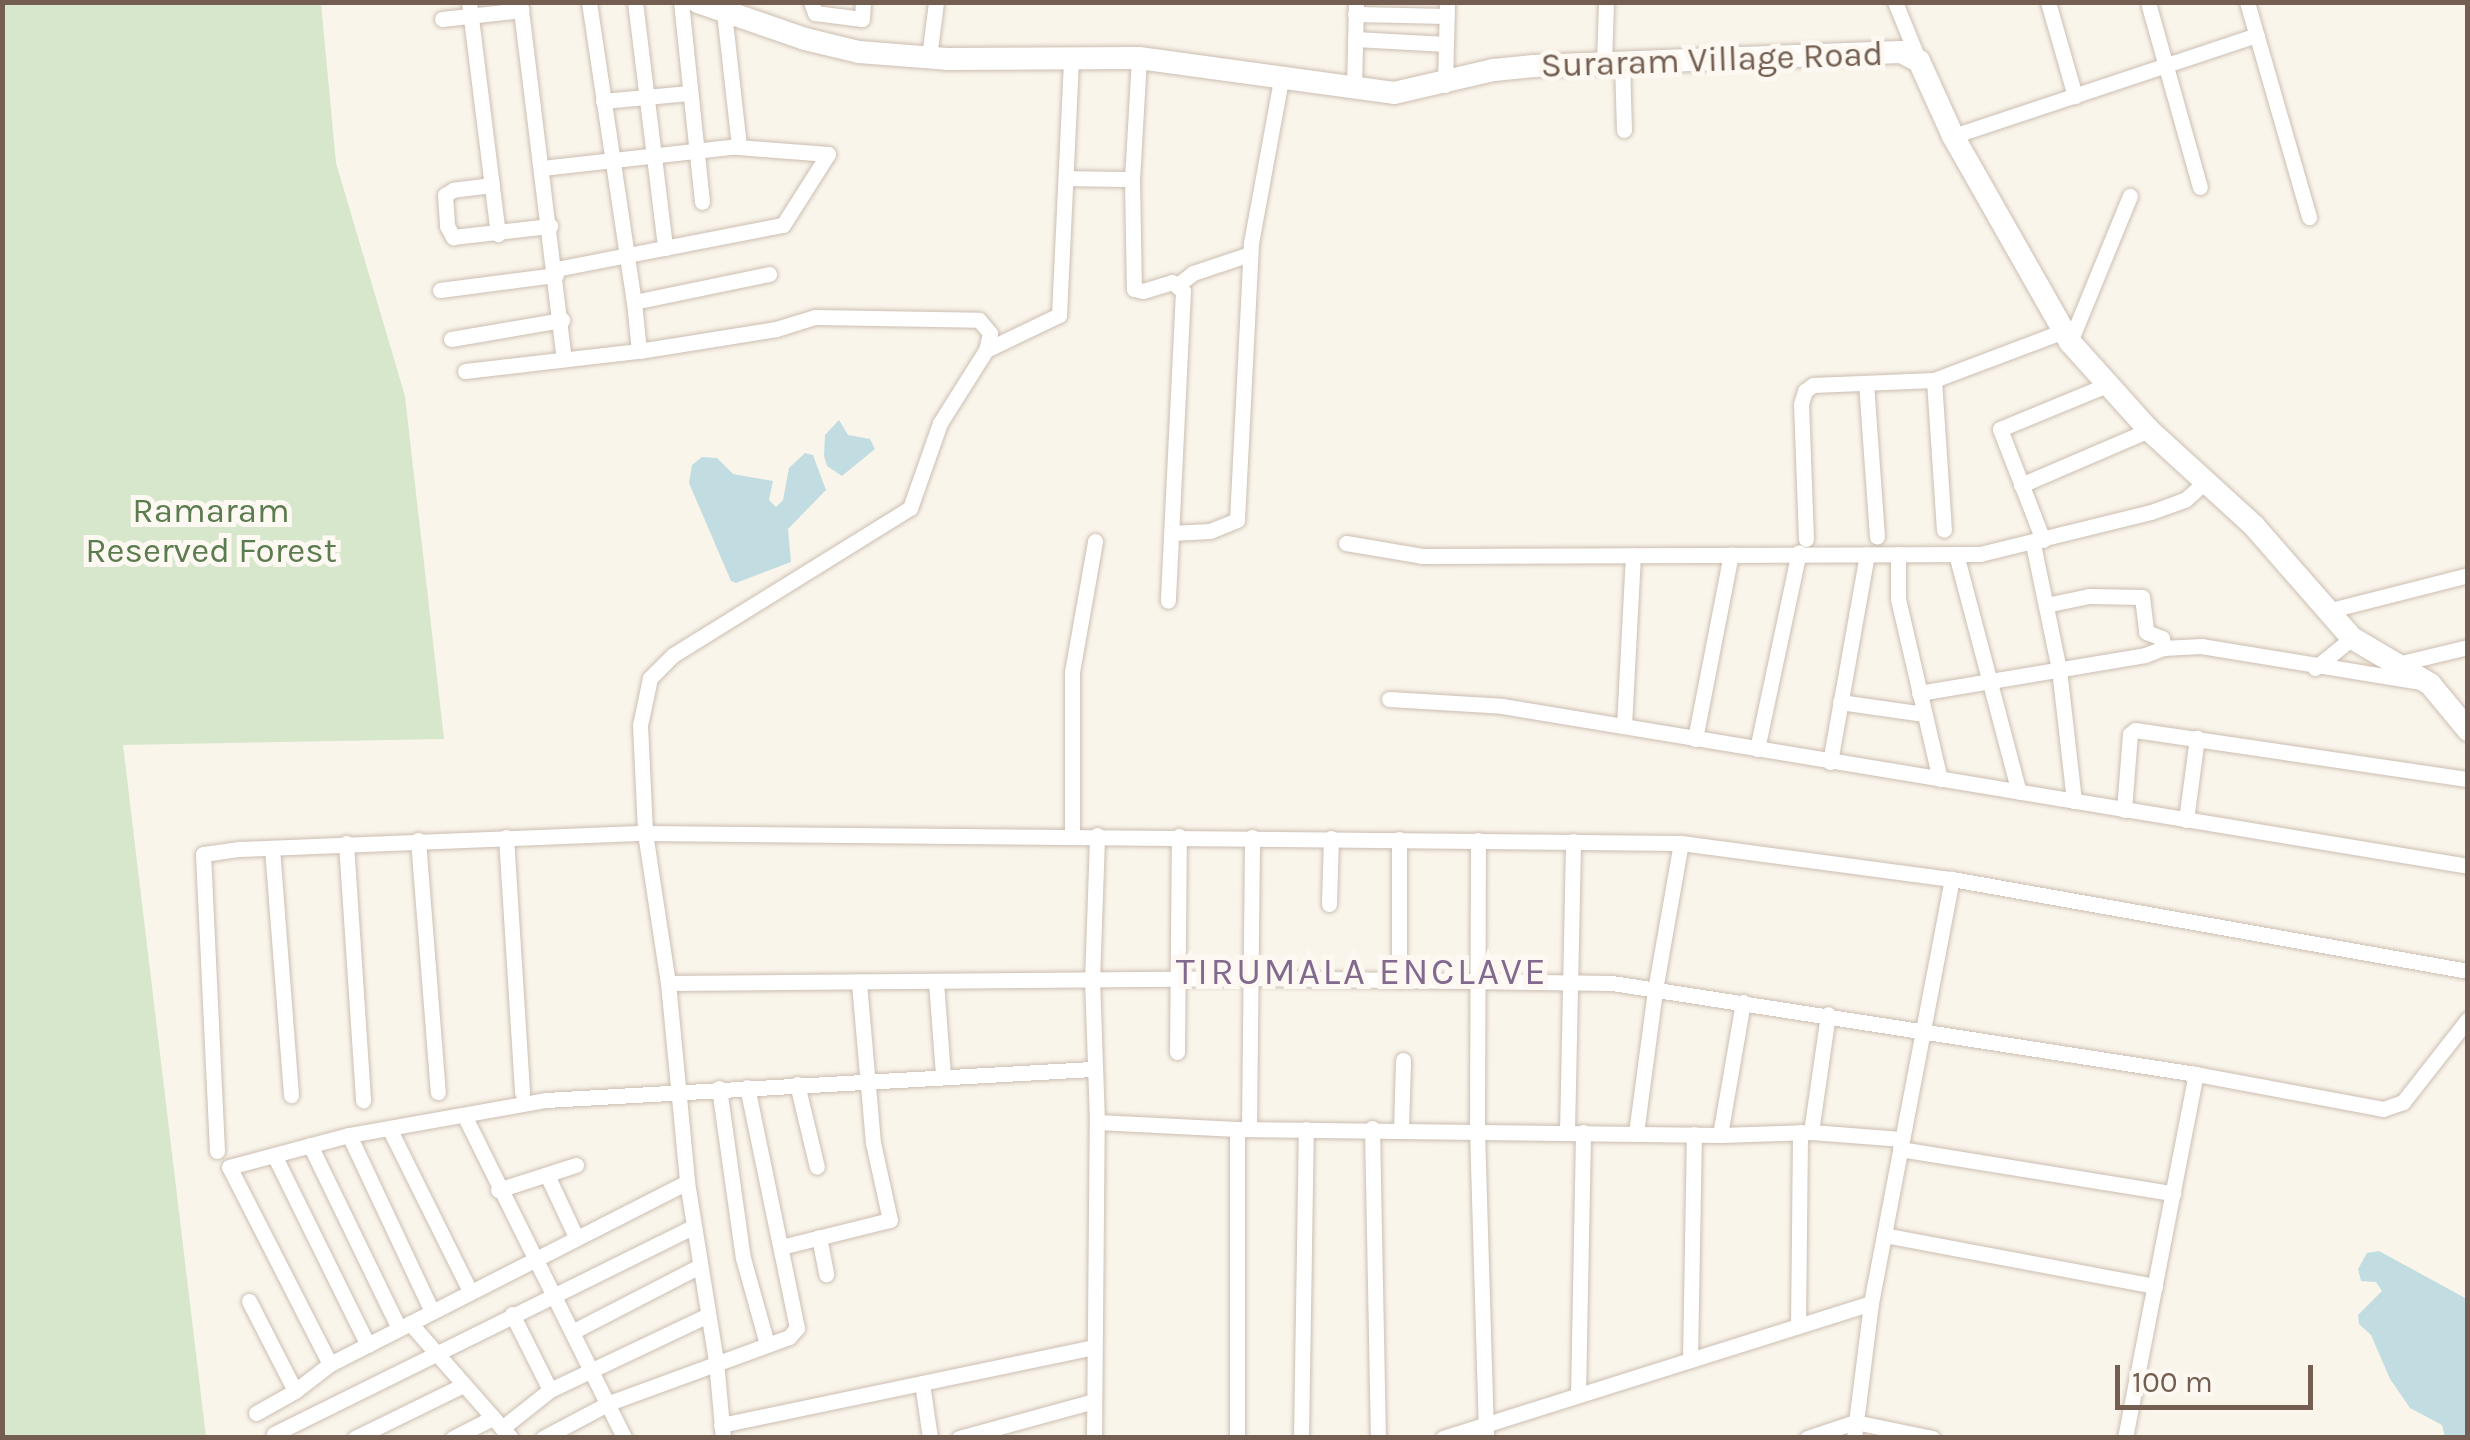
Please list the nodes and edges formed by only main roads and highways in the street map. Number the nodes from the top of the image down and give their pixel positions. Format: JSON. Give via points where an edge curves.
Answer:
{"nodes":[{"id":1,"x":698,"y":2,"type":"edge"},
{"id":2,"x":2468,"y":730,"type":"edge"}],
"edges":[{"from":1,"to":2,"type":"main road","name":"Suraram Village Road","via":[[859,52],[1139,58],[1394,93],[1494,70],[1901,52],[1918,61],[2067,337],[2148,430],[2254,526],[2352,638],[2430,684]]}]}
